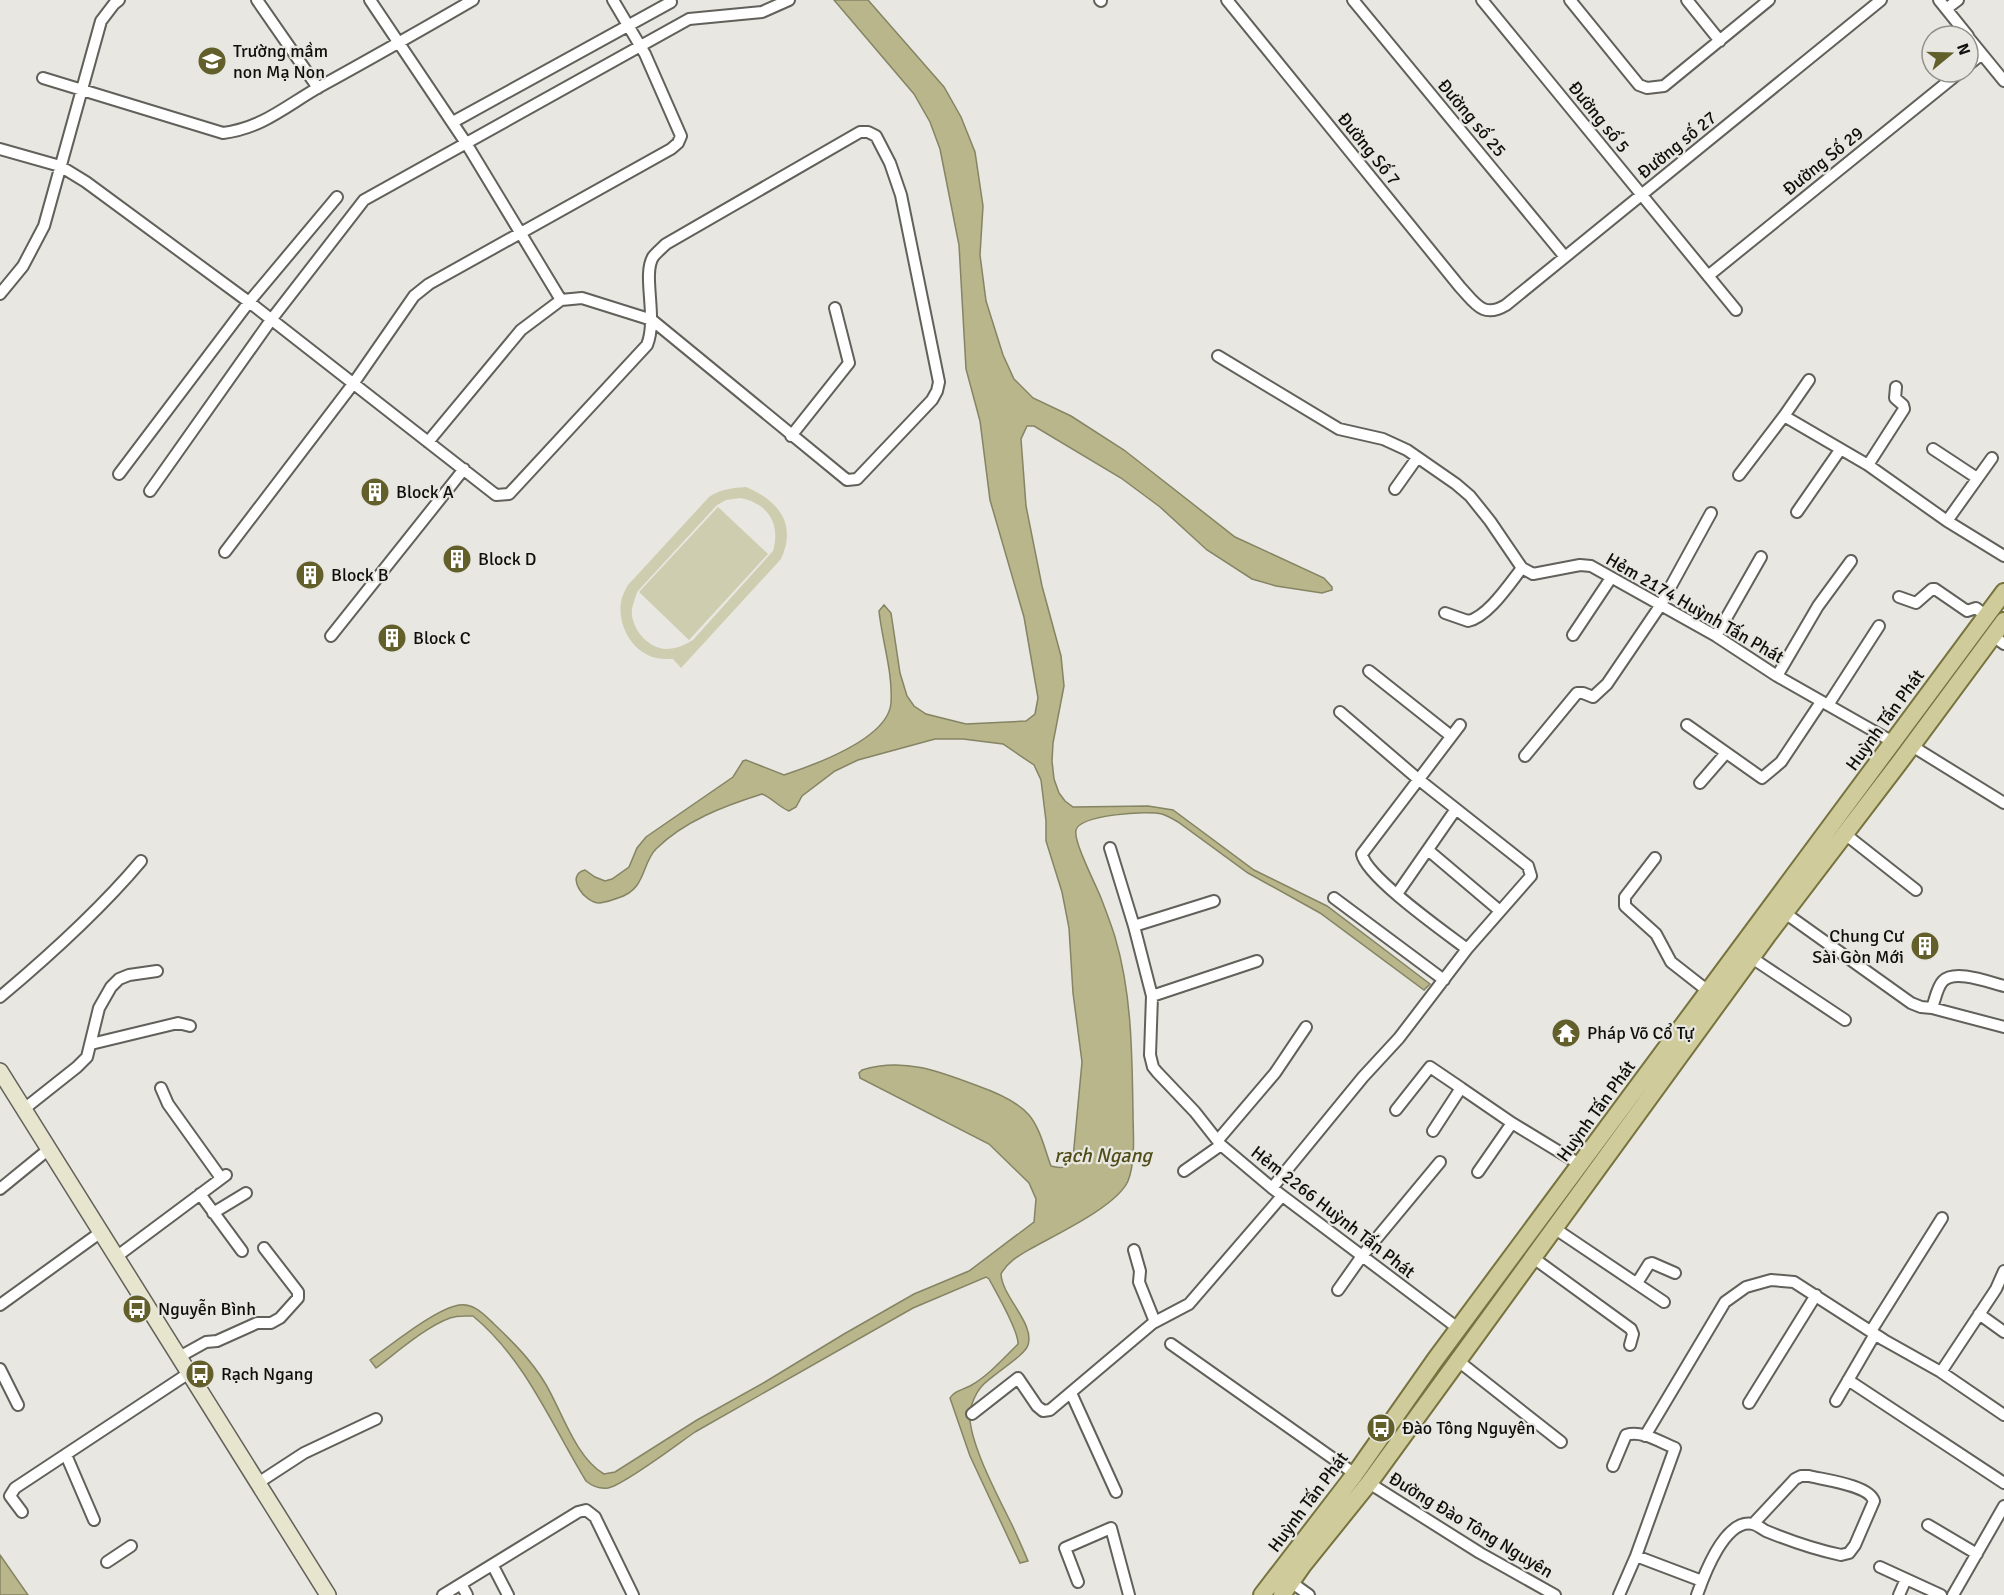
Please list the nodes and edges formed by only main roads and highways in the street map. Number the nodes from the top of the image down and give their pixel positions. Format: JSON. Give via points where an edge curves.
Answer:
{"nodes":[{"id":1,"x":2004,"y":592,"type":"edge"},
{"id":2,"x":2004,"y":621,"type":"edge"},
{"id":3,"x":1999,"y":640,"type":"edge"},
{"id":4,"x":1,"y":1074,"type":"edge"},
{"id":5,"x":1656,"y":1075,"type":"junction"},
{"id":6,"x":1362,"y":1478,"type":"junction"},
{"id":7,"x":1287,"y":1589,"type":"edge"},
{"id":8,"x":328,"y":1595,"type":"edge"},
{"id":9,"x":1262,"y":1595,"type":"edge"}],
"edges":[{"from":1,"to":5,"type":"main road","name":"Huỳnh Tấn Phát","via":[[1708,991]]},
{"from":2,"to":3,"type":"main road","name":"Huỳnh Tấn Phát"},
{"from":3,"to":5,"type":"main road","name":"Huỳnh Tấn Phát"},
{"from":4,"to":8,"type":"main road"},
{"from":5,"to":6,"type":"main road","name":"Huỳnh Tấn Phát","via":[[1554,1227],[1457,1360]]},
{"from":5,"to":6,"type":"main road","name":"Huỳnh Tấn Phát","via":[[1581,1165],[1459,1329]]},
{"from":6,"to":7,"type":"main road","name":"Huỳnh Tấn Phát"},
{"from":6,"to":9,"type":"main road","name":"Huỳnh Tấn Phát"}]}
